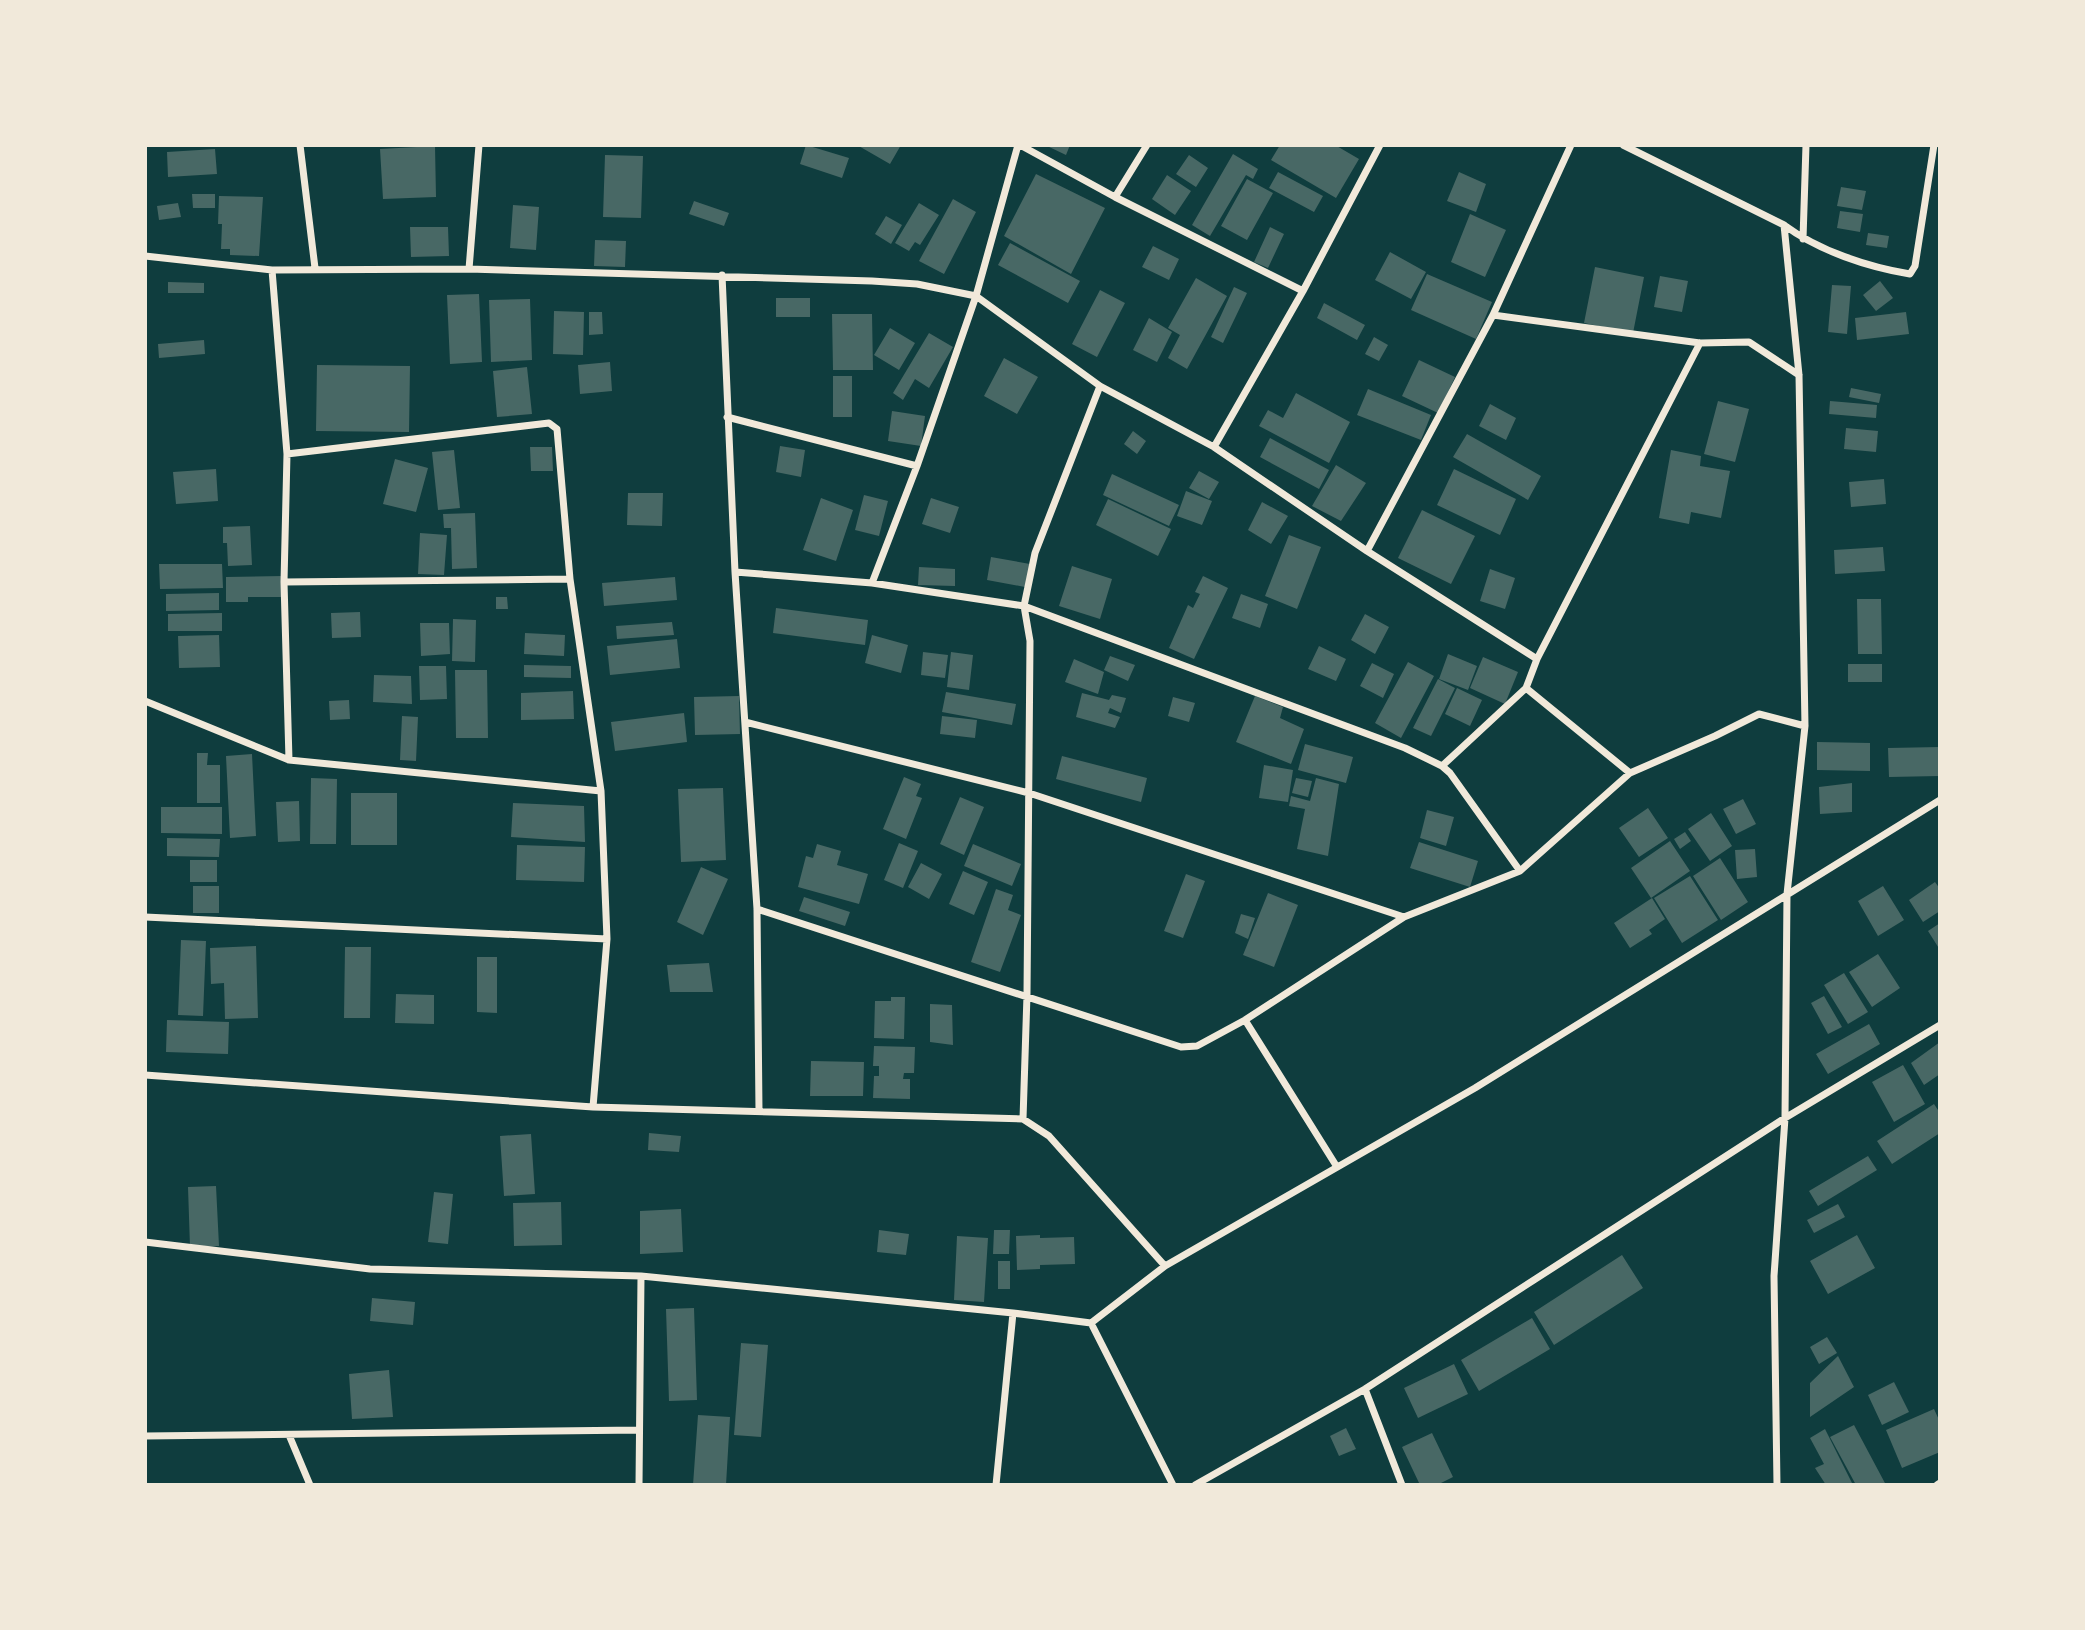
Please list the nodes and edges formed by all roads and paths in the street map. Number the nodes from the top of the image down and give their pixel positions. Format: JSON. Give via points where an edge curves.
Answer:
{"nodes":[{"id":1,"x":300,"y":145,"type":"edge"},
{"id":2,"x":479,"y":145,"type":"edge"},
{"id":3,"x":1019,"y":145,"type":"edge"},
{"id":4,"x":1147,"y":145,"type":"edge"},
{"id":5,"x":1380,"y":145,"type":"edge"},
{"id":6,"x":1571,"y":145,"type":"edge"},
{"id":7,"x":1623,"y":145,"type":"edge"},
{"id":8,"x":1806,"y":145,"type":"edge"},
{"id":9,"x":1934,"y":145,"type":"edge"},
{"id":10,"x":1115,"y":197,"type":"junction"},
{"id":11,"x":1784,"y":225,"type":"junction"},
{"id":12,"x":1803,"y":239,"type":"junction"},
{"id":13,"x":145,"y":256,"type":"edge"},
{"id":14,"x":316,"y":268,"type":"junction"},
{"id":15,"x":469,"y":269,"type":"junction"},
{"id":16,"x":272,"y":270,"type":"junction"},
{"id":17,"x":722,"y":275,"type":"junction"},
{"id":18,"x":1303,"y":291,"type":"junction"},
{"id":19,"x":976,"y":296,"type":"junction"},
{"id":20,"x":1493,"y":315,"type":"junction"},
{"id":21,"x":1700,"y":342,"type":"junction"},
{"id":22,"x":1799,"y":375,"type":"junction"},
{"id":23,"x":1100,"y":386,"type":"junction"},
{"id":24,"x":727,"y":416,"type":"junction"},
{"id":25,"x":1214,"y":447,"type":"junction"},
{"id":26,"x":286,"y":454,"type":"junction"},
{"id":27,"x":917,"y":466,"type":"junction"},
{"id":28,"x":1367,"y":551,"type":"junction"},
{"id":29,"x":736,"y":572,"type":"junction"},
{"id":30,"x":570,"y":579,"type":"junction"},
{"id":31,"x":284,"y":582,"type":"junction"},
{"id":32,"x":872,"y":583,"type":"junction"},
{"id":33,"x":1024,"y":606,"type":"junction"},
{"id":34,"x":1536,"y":659,"type":"junction"},
{"id":35,"x":1526,"y":688,"type":"junction"},
{"id":36,"x":145,"y":701,"type":"edge"},
{"id":37,"x":745,"y":722,"type":"junction"},
{"id":38,"x":1805,"y":726,"type":"junction"},
{"id":39,"x":289,"y":760,"type":"junction"},
{"id":40,"x":1442,"y":766,"type":"junction"},
{"id":41,"x":1630,"y":773,"type":"junction"},
{"id":42,"x":601,"y":791,"type":"junction"},
{"id":43,"x":1029,"y":793,"type":"junction"},
{"id":44,"x":1940,"y":800,"type":"edge"},
{"id":45,"x":1520,"y":871,"type":"junction"},
{"id":46,"x":1787,"y":894,"type":"junction"},
{"id":47,"x":757,"y":909,"type":"junction"},
{"id":48,"x":145,"y":916,"type":"edge"},
{"id":49,"x":1404,"y":917,"type":"junction"},
{"id":50,"x":607,"y":939,"type":"junction"},
{"id":51,"x":1027,"y":995,"type":"junction"},
{"id":52,"x":1245,"y":1020,"type":"junction"},
{"id":53,"x":1940,"y":1025,"type":"edge"},
{"id":54,"x":145,"y":1074,"type":"edge"},
{"id":55,"x":593,"y":1107,"type":"junction"},
{"id":56,"x":760,"y":1111,"type":"junction"},
{"id":57,"x":1785,"y":1118,"type":"junction"},
{"id":58,"x":1023,"y":1119,"type":"junction"},
{"id":59,"x":1337,"y":1167,"type":"junction"},
{"id":60,"x":145,"y":1242,"type":"edge"},
{"id":61,"x":1165,"y":1266,"type":"junction"},
{"id":62,"x":641,"y":1276,"type":"junction"},
{"id":63,"x":1013,"y":1312,"type":"junction"},
{"id":64,"x":1091,"y":1323,"type":"junction"},
{"id":65,"x":1365,"y":1389,"type":"junction"},
{"id":66,"x":639,"y":1430,"type":"junction"},
{"id":67,"x":289,"y":1435,"type":"junction"},
{"id":68,"x":145,"y":1436,"type":"edge"},
{"id":69,"x":310,"y":1485,"type":"edge"},
{"id":70,"x":639,"y":1485,"type":"edge"},
{"id":71,"x":996,"y":1485,"type":"edge"},
{"id":72,"x":1173,"y":1485,"type":"edge"},
{"id":73,"x":1195,"y":1485,"type":"edge"},
{"id":74,"x":1402,"y":1485,"type":"edge"},
{"id":75,"x":1777,"y":1485,"type":"edge"}],
"edges":[{"from":1,"to":14,"type":"street"},
{"from":2,"to":15,"type":"street"},
{"from":3,"to":10,"type":"street"},
{"from":3,"to":19,"type":"street"},
{"from":4,"to":10,"type":"street"},
{"from":5,"to":18,"type":"street"},
{"from":6,"to":20,"type":"street"},
{"from":7,"to":11,"type":"street"},
{"from":8,"to":12,"type":"street"},
{"from":9,"to":12,"type":"street","via":[[1910,274],[1884,270]]},
{"from":10,"to":18,"type":"street"},
{"from":11,"to":12,"type":"street"},
{"from":11,"to":22,"type":"street"},
{"from":13,"to":16,"type":"street"},
{"from":14,"to":15,"type":"street"},
{"from":14,"to":16,"type":"street"},
{"from":15,"to":17,"type":"street"},
{"from":16,"to":26,"type":"street"},
{"from":17,"to":19,"type":"street","via":[[917,284]]},
{"from":17,"to":24,"type":"street"},
{"from":18,"to":25,"type":"street"},
{"from":19,"to":23,"type":"street"},
{"from":19,"to":27,"type":"street"},
{"from":20,"to":21,"type":"street"},
{"from":20,"to":28,"type":"street"},
{"from":21,"to":22,"type":"street","via":[[1749,342]]},
{"from":21,"to":34,"type":"street"},
{"from":22,"to":38,"type":"street"},
{"from":23,"to":25,"type":"street"},
{"from":23,"to":33,"type":"street","via":[[1035,553]]},
{"from":24,"to":27,"type":"street"},
{"from":24,"to":29,"type":"street"},
{"from":25,"to":28,"type":"street"},
{"from":26,"to":30,"type":"street","via":[[549,423],[559,435]]},
{"from":26,"to":31,"type":"street"},
{"from":27,"to":32,"type":"street"},
{"from":28,"to":34,"type":"street"},
{"from":29,"to":32,"type":"street"},
{"from":29,"to":37,"type":"street"},
{"from":30,"to":31,"type":"street"},
{"from":30,"to":42,"type":"street"},
{"from":31,"to":39,"type":"street"},
{"from":32,"to":33,"type":"street"},
{"from":33,"to":40,"type":"street","via":[[1405,748]]},
{"from":33,"to":43,"type":"street","via":[[1030,641]]},
{"from":34,"to":35,"type":"street"},
{"from":35,"to":40,"type":"street"},
{"from":35,"to":41,"type":"street"},
{"from":36,"to":39,"type":"street"},
{"from":37,"to":43,"type":"street"},
{"from":37,"to":47,"type":"street"},
{"from":38,"to":41,"type":"street","via":[[1759,713]]},
{"from":38,"to":46,"type":"street"},
{"from":39,"to":42,"type":"street"},
{"from":40,"to":45,"type":"street"},
{"from":41,"to":45,"type":"street"},
{"from":42,"to":50,"type":"street"},
{"from":43,"to":49,"type":"street"},
{"from":43,"to":51,"type":"street"},
{"from":44,"to":46,"type":"street"},
{"from":45,"to":49,"type":"street"},
{"from":46,"to":57,"type":"street"},
{"from":46,"to":59,"type":"street","via":[[1475,1088]]},
{"from":47,"to":51,"type":"street"},
{"from":47,"to":56,"type":"street"},
{"from":48,"to":50,"type":"street"},
{"from":49,"to":52,"type":"street"},
{"from":50,"to":55,"type":"street"},
{"from":51,"to":52,"type":"street","via":[[1181,1047],[1197,1046]]},
{"from":51,"to":58,"type":"street"},
{"from":52,"to":59,"type":"street"},
{"from":53,"to":57,"type":"street"},
{"from":54,"to":55,"type":"street"},
{"from":55,"to":56,"type":"street"},
{"from":56,"to":58,"type":"street"},
{"from":57,"to":65,"type":"street"},
{"from":57,"to":75,"type":"street","via":[[1774,1276]]},
{"from":58,"to":61,"type":"street","via":[[1049,1136]]},
{"from":59,"to":61,"type":"street"},
{"from":60,"to":62,"type":"street","via":[[370,1269]]},
{"from":61,"to":64,"type":"street"},
{"from":62,"to":63,"type":"street"},
{"from":62,"to":66,"type":"street"},
{"from":63,"to":64,"type":"street"},
{"from":63,"to":71,"type":"street"},
{"from":64,"to":72,"type":"street"},
{"from":65,"to":73,"type":"street"},
{"from":65,"to":74,"type":"street"},
{"from":66,"to":67,"type":"street"},
{"from":66,"to":70,"type":"street"},
{"from":67,"to":68,"type":"street"},
{"from":67,"to":69,"type":"street"}]}
